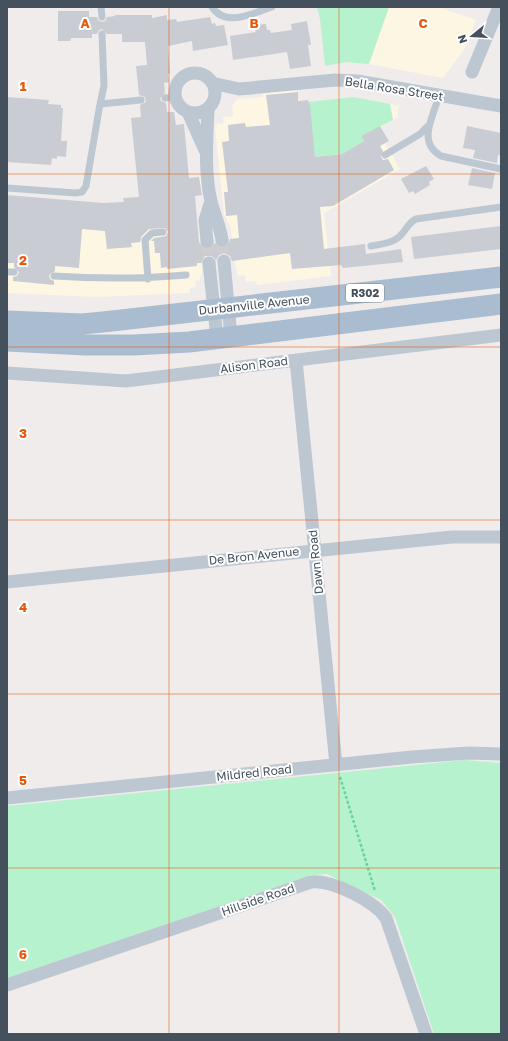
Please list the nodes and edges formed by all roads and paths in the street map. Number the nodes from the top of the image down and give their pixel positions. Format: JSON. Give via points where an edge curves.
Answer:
{"nodes":[{"id":1,"x":101,"y":7,"type":"edge"},
{"id":2,"x":212,"y":7,"type":"edge"},
{"id":3,"x":272,"y":7,"type":"edge"},
{"id":4,"x":499,"y":7,"type":"edge"},
{"id":5,"x":102,"y":17,"type":"dead end"},
{"id":6,"x":102,"y":34,"type":"dead end"},
{"id":7,"x":472,"y":72,"type":"dead end"},
{"id":8,"x":212,"y":83,"type":"junction"},
{"id":9,"x":239,"y":88,"type":"junction"},
{"id":10,"x":439,"y":95,"type":"junction"},
{"id":11,"x":141,"y":100,"type":"dead end"},
{"id":12,"x":100,"y":104,"type":"junction"},
{"id":13,"x":210,"y":106,"type":"junction"},
{"id":14,"x":501,"y":106,"type":"edge"},
{"id":15,"x":188,"y":112,"type":"junction"},
{"id":16,"x":428,"y":126,"type":"junction"},
{"id":17,"x":206,"y":153,"type":"junction"},
{"id":18,"x":385,"y":155,"type":"dead end"},
{"id":19,"x":501,"y":169,"type":"edge"},
{"id":20,"x":7,"y":188,"type":"edge"},
{"id":21,"x":211,"y":200,"type":"junction"},
{"id":22,"x":501,"y":207,"type":"edge"},
{"id":23,"x":163,"y":232,"type":"dead end"},
{"id":24,"x":204,"y":232,"type":"tunnel mouth"},
{"id":25,"x":222,"y":240,"type":"tunnel mouth"},
{"id":26,"x":371,"y":246,"type":"dead end"},
{"id":27,"x":224,"y":261,"type":"tunnel mouth"},
{"id":28,"x":209,"y":263,"type":"tunnel mouth"},
{"id":29,"x":186,"y":275,"type":"dead end"},
{"id":30,"x":54,"y":276,"type":"dead end"},
{"id":31,"x":501,"y":277,"type":"edge"},
{"id":32,"x":148,"y":279,"type":"junction"},
{"id":33,"x":501,"y":304,"type":"edge"},
{"id":34,"x":221,"y":310,"type":"junction"},
{"id":35,"x":7,"y":321,"type":"edge"},
{"id":36,"x":501,"y":335,"type":"edge"},
{"id":37,"x":224,"y":338,"type":"junction"},
{"id":38,"x":7,"y":341,"type":"edge"},
{"id":39,"x":296,"y":360,"type":"junction"},
{"id":40,"x":7,"y":373,"type":"edge"},
{"id":41,"x":501,"y":537,"type":"edge"},
{"id":42,"x":315,"y":550,"type":"junction"},
{"id":43,"x":7,"y":582,"type":"edge"},
{"id":44,"x":501,"y":754,"type":"edge"},
{"id":45,"x":336,"y":765,"type":"junction"},
{"id":46,"x":7,"y":798,"type":"edge"},
{"id":47,"x":382,"y":913,"type":"junction"},
{"id":48,"x":7,"y":985,"type":"edge"},
{"id":49,"x":426,"y":1034,"type":"edge"}],
"edges":[{"from":1,"to":5,"type":"lane"},
{"from":2,"to":3,"type":"lane","via":[[219,15],[229,19]]},
{"from":4,"to":7,"type":"street"},
{"from":6,"to":12,"type":"lane","via":[[104,86]]},
{"from":8,"to":9,"type":"street","name":"Bella Rosa Street"},
{"from":8,"to":13,"type":"street","via":[[215,90]]},
{"from":8,"to":15,"type":"street","via":[[202,74],[188,74],[177,83],[170,97]]},
{"from":9,"to":10,"type":"street","name":"Bella Rosa Street","via":[[335,80],[357,81]]},
{"from":9,"to":13,"type":"street","name":"Bella Rosa Street"},
{"from":10,"to":14,"type":"street","name":"Bella Rosa Street"},
{"from":10,"to":16,"type":"lane"},
{"from":11,"to":12,"type":"lane"},
{"from":12,"to":20,"type":"lane","via":[[86,186],[82,192]]},
{"from":13,"to":15,"type":"street","via":[[202,113]]},
{"from":13,"to":17,"type":"street"},
{"from":15,"to":17,"type":"street"},
{"from":16,"to":18,"type":"lane","via":[[420,134]]},
{"from":16,"to":19,"type":"lane","via":[[427,140],[437,154]]},
{"from":17,"to":21,"type":"street"},
{"from":21,"to":24,"type":"street"},
{"from":21,"to":25,"type":"street"},
{"from":22,"to":26,"type":"lane","via":[[416,219],[408,223],[401,236],[394,241]]},
{"from":23,"to":32,"type":"lane","via":[[152,233],[145,240]]},
{"from":27,"to":34,"type":"street"},
{"from":28,"to":34,"type":"street"},
{"from":29,"to":32,"type":"lane"},
{"from":30,"to":32,"type":"lane"},
{"from":31,"to":34,"type":"main road","name":"Durbanville Avenue","number":"R302"},
{"from":33,"to":37,"type":"main road","number":"R302"},
{"from":34,"to":35,"type":"main road","name":"Durbanville Avenue","number":"R302","via":[[82,324]]},
{"from":34,"to":37,"type":"street"},
{"from":36,"to":39,"type":"street","name":"Alison Road"},
{"from":37,"to":38,"type":"main road","number":"R302","via":[[134,345]]},
{"from":39,"to":40,"type":"street","name":"Alison Road","via":[[126,381]]},
{"from":39,"to":42,"type":"street","name":"Dawn Road"},
{"from":41,"to":42,"type":"street","name":"De Bron Avenue","via":[[452,537]]},
{"from":42,"to":43,"type":"street","name":"De Bron Avenue"},
{"from":42,"to":45,"type":"street","name":"Dawn Road"},
{"from":44,"to":45,"type":"street","name":"Mildred Road","via":[[469,753]]},
{"from":45,"to":46,"type":"street","name":"Mildred Road"},
{"from":45,"to":47,"type":"path"},
{"from":47,"to":48,"type":"street","name":"Hillside Road","via":[[372,904],[330,883],[311,882]]},
{"from":47,"to":49,"type":"street","name":"Hillside Road","via":[[388,923]]}]}
